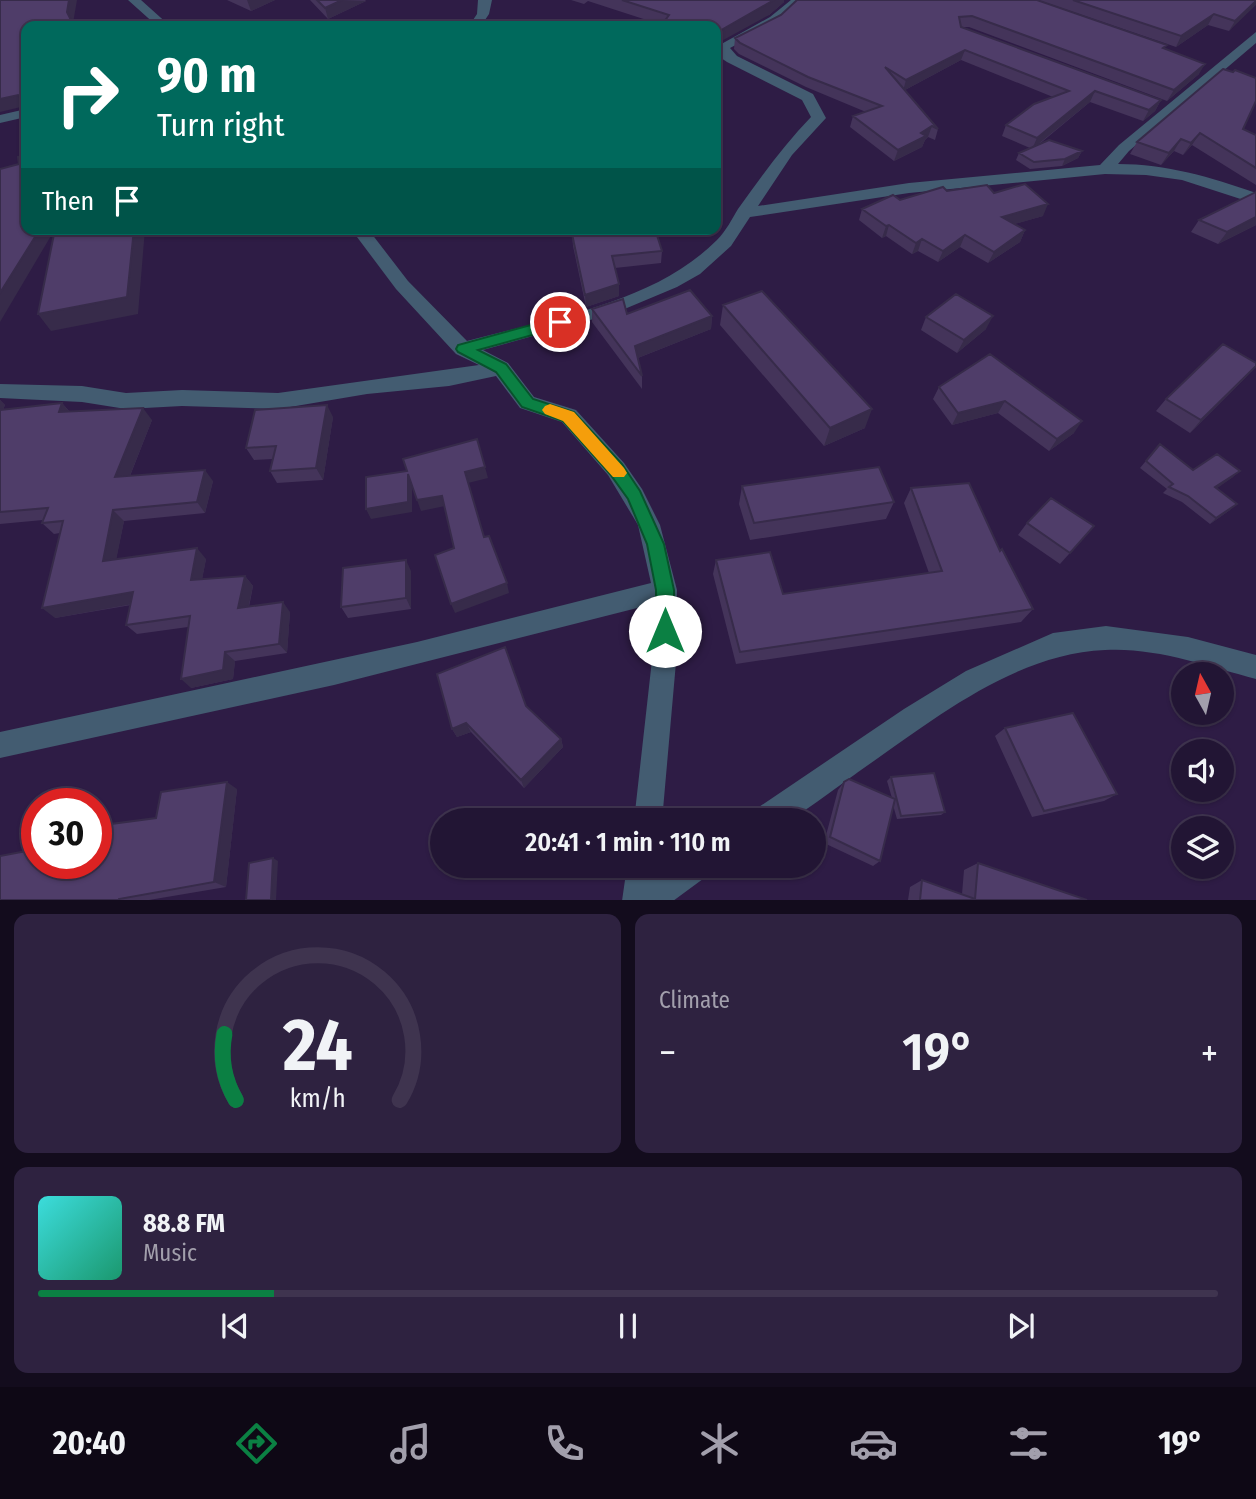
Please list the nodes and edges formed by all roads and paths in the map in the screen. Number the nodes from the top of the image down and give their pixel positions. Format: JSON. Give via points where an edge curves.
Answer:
{"nodes":[{"id":1,"x":134,"y":0,"type":"edge"},
{"id":2,"x":487,"y":0,"type":"edge"},
{"id":3,"x":799,"y":0,"type":"edge"},
{"id":4,"x":158,"y":21,"type":"edge"},
{"id":5,"x":479,"y":21,"type":"edge"},
{"id":6,"x":1256,"y":36,"type":"edge"},
{"id":7,"x":21,"y":114,"type":"edge"},
{"id":8,"x":0,"y":120,"type":"edge"},
{"id":9,"x":1105,"y":169,"type":"junction"},
{"id":10,"x":1256,"y":199,"type":"edge"},
{"id":11,"x":744,"y":213,"type":"junction"},
{"id":12,"x":364,"y":235,"type":"edge"},
{"id":13,"x":463,"y":349,"type":"junction"},
{"id":14,"x":501,"y":368,"type":"junction"},
{"id":15,"x":0,"y":391,"type":"edge"},
{"id":16,"x":665,"y":590,"type":"junction"},
{"id":17,"x":1256,"y":667,"type":"edge"},
{"id":18,"x":0,"y":745,"type":"edge"},
{"id":19,"x":650,"y":808,"type":"edge"},
{"id":20,"x":782,"y":808,"type":"edge"},
{"id":21,"x":640,"y":878,"type":"edge"},
{"id":22,"x":680,"y":878,"type":"edge"},
{"id":23,"x":637,"y":900,"type":"edge"},
{"id":24,"x":648,"y":900,"type":"edge"}],
"edges":[{"from":1,"to":4,"type":"street"},
{"from":2,"to":5,"type":"street"},
{"from":3,"to":11,"type":"street","via":[[774,20],[723,47],[732,59],[808,97],[819,118],[786,152]]},
{"from":6,"to":9,"type":"street","via":[[1210,66],[1162,107]]},
{"from":7,"to":8,"type":"street"},
{"from":9,"to":10,"type":"street","via":[[1170,171]]},
{"from":9,"to":11,"type":"street","via":[[909,188]]},
{"from":11,"to":13,"type":"street","via":[[711,256],[671,284],[609,309]]},
{"from":12,"to":13,"type":"street","via":[[402,285]]},
{"from":13,"to":14,"type":"street"},
{"from":14,"to":15,"type":"street","via":[[278,401],[125,401],[82,394]]},
{"from":14,"to":16,"type":"street","via":[[527,403],[569,416],[616,469],[649,525]]},
{"from":16,"to":18,"type":"street","via":[[369,666]]},
{"from":16,"to":19,"type":"street","via":[[665,651]]},
{"from":17,"to":20,"type":"street","via":[[1135,640],[1107,638],[1053,645],[975,680]]},
{"from":21,"to":23,"type":"street"},
{"from":22,"to":24,"type":"street"}]}
